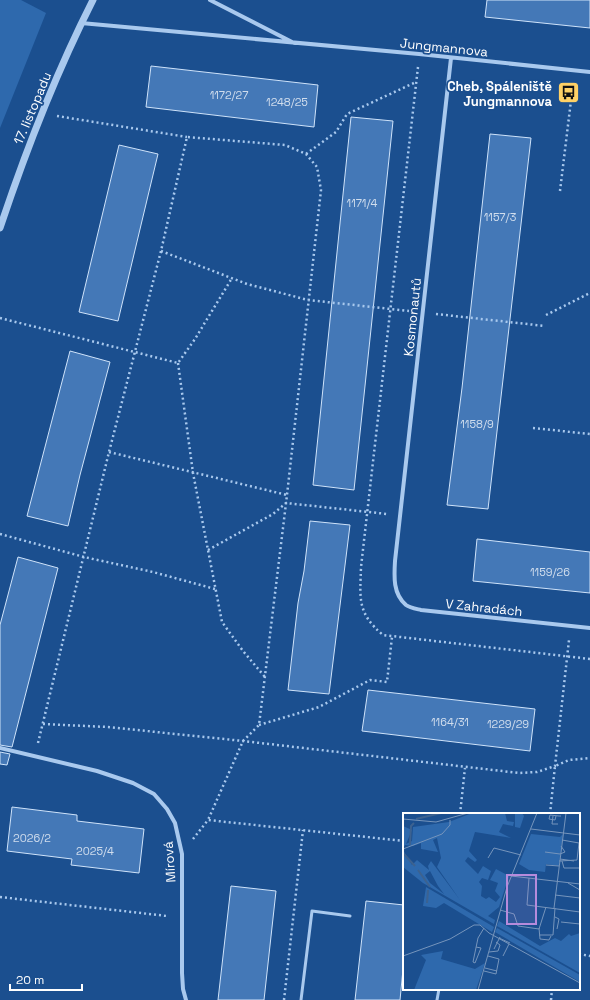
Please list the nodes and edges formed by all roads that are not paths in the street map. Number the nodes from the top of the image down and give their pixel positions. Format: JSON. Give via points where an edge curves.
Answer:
{"nodes":[{"id":1,"x":93,"y":0,"type":"edge"},
{"id":2,"x":210,"y":0,"type":"edge"},
{"id":3,"x":81,"y":23,"type":"junction"},
{"id":4,"x":296,"y":44,"type":"junction"},
{"id":5,"x":451,"y":58,"type":"junction"},
{"id":6,"x":590,"y":72,"type":"edge"},
{"id":7,"x":0,"y":228,"type":"edge"},
{"id":8,"x":394,"y":578,"type":"joint"},
{"id":9,"x":590,"y":628,"type":"edge"},
{"id":10,"x":0,"y":748,"type":"edge"},
{"id":11,"x":350,"y":916,"type":"dead end"},
{"id":12,"x":439,"y":990,"type":"edge"},
{"id":13,"x":186,"y":1000,"type":"edge"},
{"id":14,"x":301,"y":1000,"type":"edge"},
{"id":15,"x":437,"y":1000,"type":"edge"}],
"edges":[{"from":1,"to":3,"type":"street","name":"17. listopadu"},
{"from":2,"to":4,"type":"street","name":"Jungmannova"},
{"from":3,"to":4,"type":"street","name":"Jungmannova"},
{"from":3,"to":7,"type":"street","name":"17. listopadu","via":[[42,114]]},
{"from":4,"to":5,"type":"street","name":"Jungmannova"},
{"from":5,"to":6,"type":"street","name":"Jungmannova"},
{"from":5,"to":8,"type":"street","name":"Kosmonautů"},
{"from":8,"to":9,"type":"street","name":"V Zahradách","via":[[397,594],[407,606],[421,610]]},
{"from":10,"to":13,"type":"street","name":"Mírová","via":[[133,782],[154,794],[167,809],[175,823],[182,854],[182,973]]},
{"from":11,"to":14,"type":"lane","via":[[312,911]]},
{"from":12,"to":15,"type":"lane"}]}
